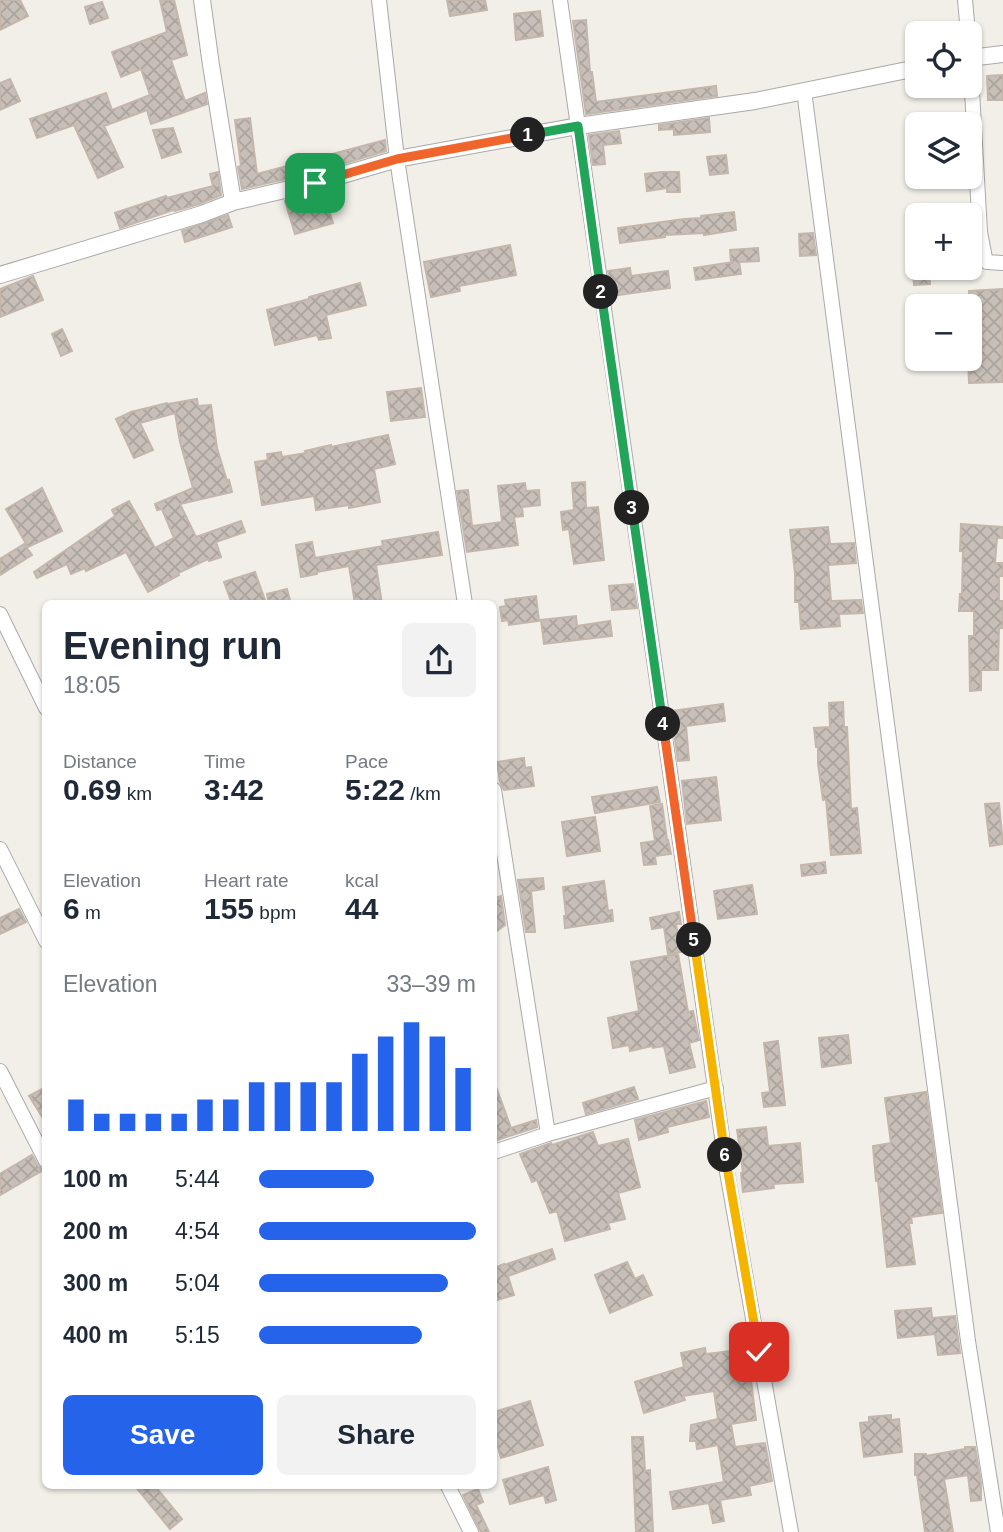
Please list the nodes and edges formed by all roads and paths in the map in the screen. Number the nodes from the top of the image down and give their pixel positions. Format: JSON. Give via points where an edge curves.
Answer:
{"nodes":[{"id":1,"x":202,"y":0,"type":"edge"},
{"id":2,"x":379,"y":0,"type":"edge"},
{"id":3,"x":560,"y":0,"type":"edge"},
{"id":4,"x":965,"y":0,"type":"edge"},
{"id":5,"x":967,"y":21,"type":"edge"},
{"id":6,"x":1003,"y":54,"type":"edge"},
{"id":7,"x":982,"y":56,"type":"edge"},
{"id":8,"x":905,"y":70,"type":"edge"},
{"id":9,"x":804,"y":91,"type":"junction"},
{"id":10,"x":972,"y":98,"type":"edge"},
{"id":11,"x":578,"y":126,"type":"junction"},
{"id":12,"x":397,"y":159,"type":"junction"},
{"id":13,"x":233,"y":202,"type":"junction"},
{"id":14,"x":1003,"y":263,"type":"edge"},
{"id":15,"x":0,"y":275,"type":"edge"},
{"id":16,"x":464,"y":600,"type":"edge"},
{"id":17,"x":0,"y":614,"type":"edge"},
{"id":18,"x":42,"y":700,"type":"edge"},
{"id":19,"x":497,"y":809,"type":"edge"},
{"id":20,"x":0,"y":849,"type":"edge"},
{"id":21,"x":42,"y":933,"type":"edge"},
{"id":22,"x":0,"y":1071,"type":"edge"},
{"id":23,"x":716,"y":1088,"type":"junction"},
{"id":24,"x":548,"y":1134,"type":"junction"},
{"id":25,"x":497,"y":1151,"type":"edge"},
{"id":26,"x":42,"y":1153,"type":"edge"},
{"id":27,"x":450,"y":1489,"type":"edge"},
{"id":28,"x":471,"y":1532,"type":"edge"},
{"id":29,"x":791,"y":1532,"type":"edge"},
{"id":30,"x":998,"y":1532,"type":"edge"}],
"edges":[{"from":1,"to":13,"type":"street"},
{"from":2,"to":12,"type":"street"},
{"from":3,"to":11,"type":"street"},
{"from":4,"to":5,"type":"street"},
{"from":6,"to":7,"type":"street"},
{"from":8,"to":9,"type":"street"},
{"from":9,"to":11,"type":"street"},
{"from":9,"to":30,"type":"street","via":[[968,1341]]},
{"from":10,"to":14,"type":"street","via":[[980,232],[987,262]]},
{"from":11,"to":12,"type":"street"},
{"from":11,"to":23,"type":"street"},
{"from":12,"to":13,"type":"street"},
{"from":12,"to":16,"type":"street"},
{"from":13,"to":15,"type":"street"},
{"from":17,"to":18,"type":"street"},
{"from":19,"to":24,"type":"street"},
{"from":20,"to":21,"type":"street"},
{"from":22,"to":26,"type":"street"},
{"from":23,"to":24,"type":"street"},
{"from":23,"to":29,"type":"street"},
{"from":24,"to":25,"type":"street"},
{"from":27,"to":28,"type":"street"}]}
